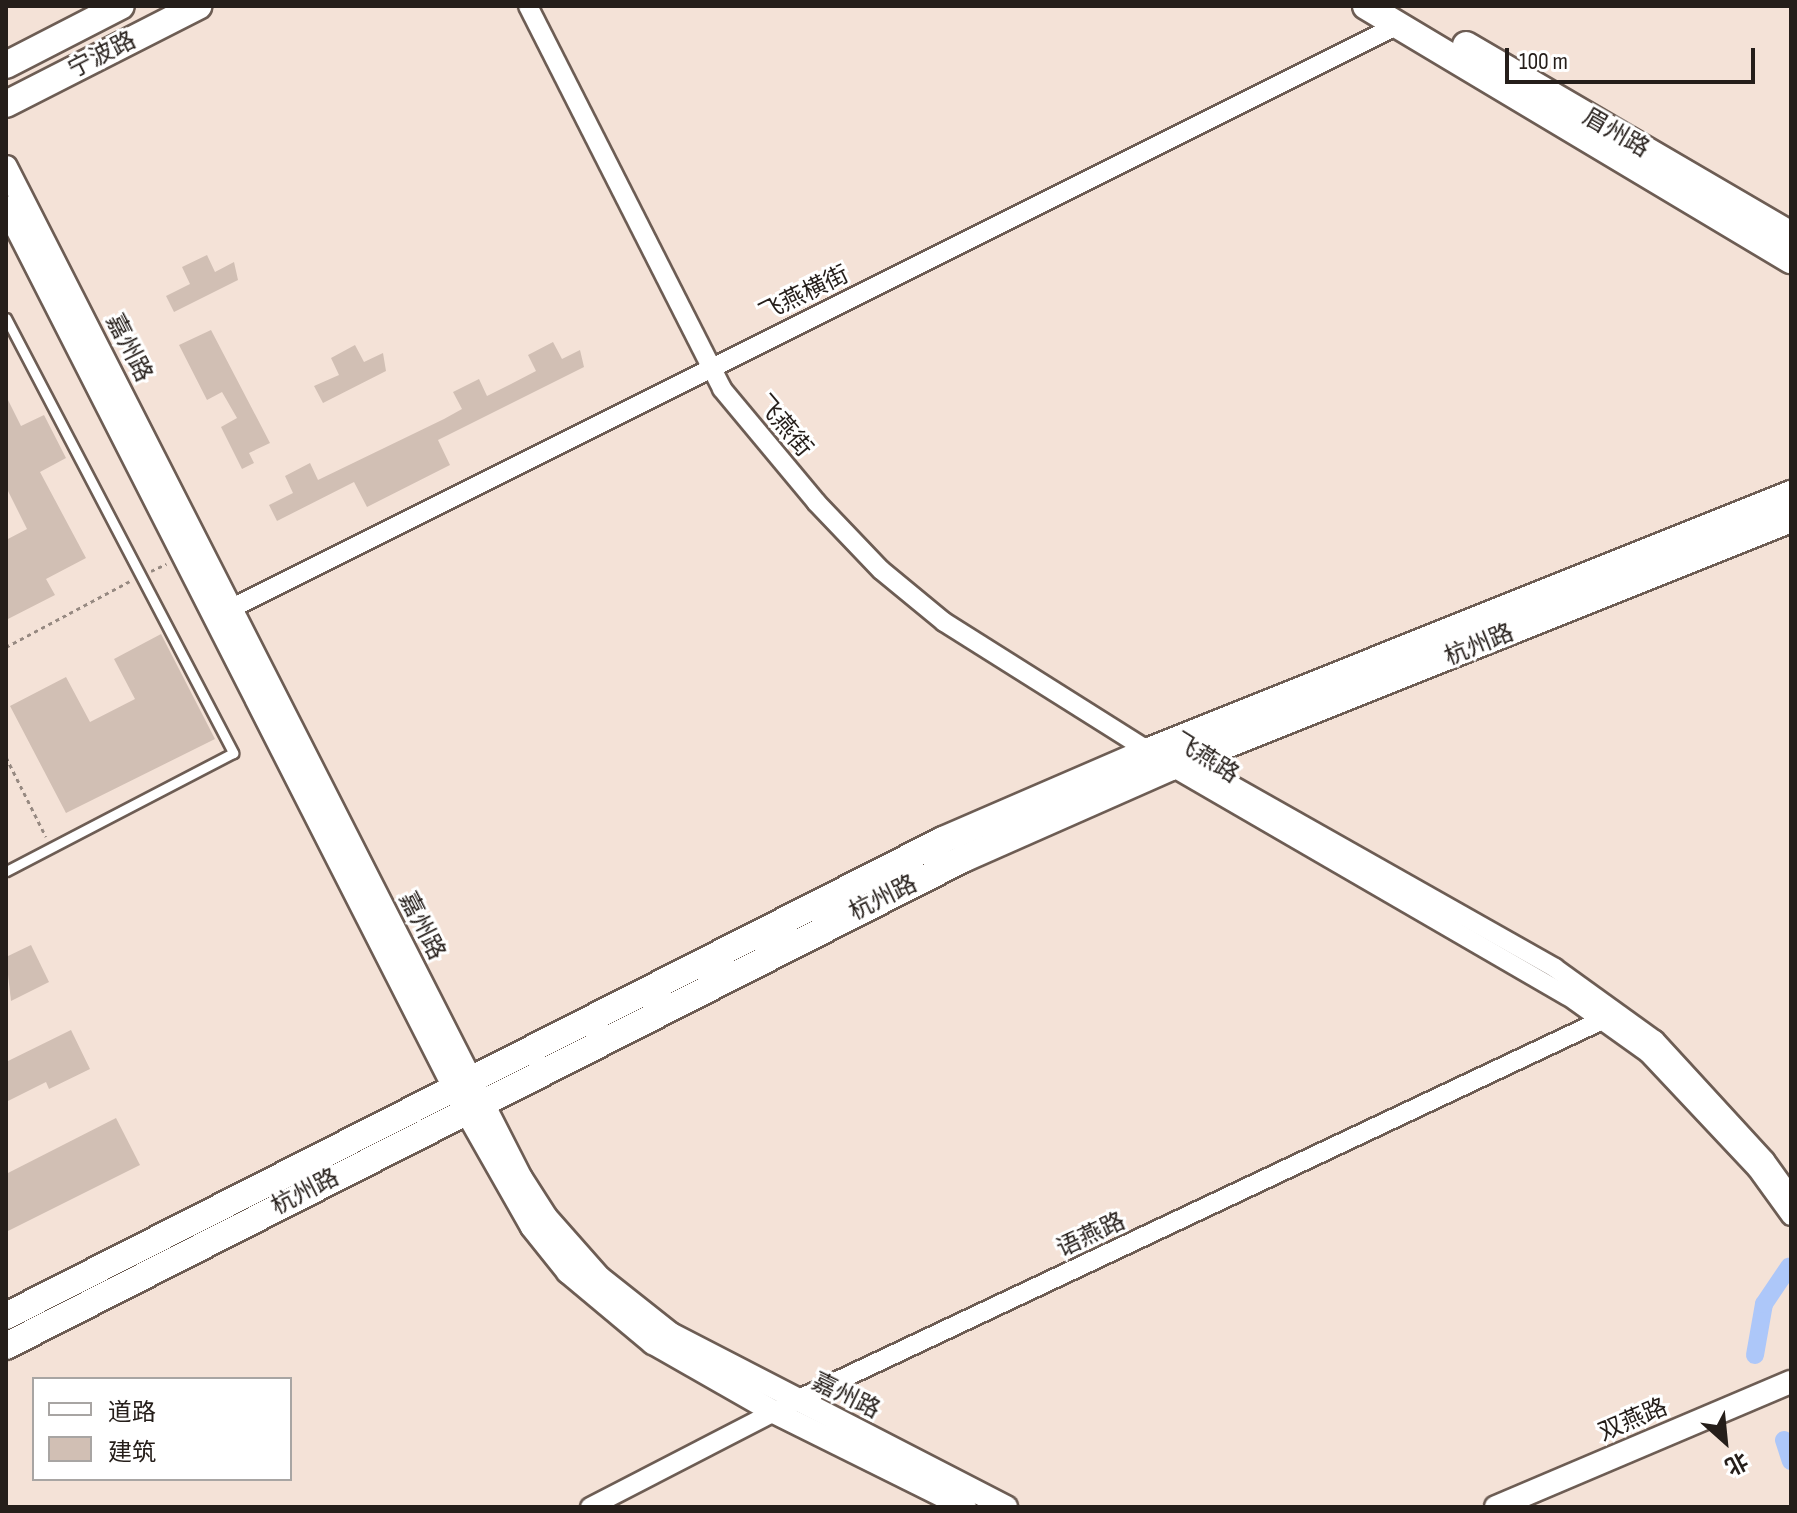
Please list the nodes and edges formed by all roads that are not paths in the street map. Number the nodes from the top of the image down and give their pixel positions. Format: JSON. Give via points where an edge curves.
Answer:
{"nodes":[{"id":1,"x":121,"y":6,"type":"edge"},
{"id":2,"x":198,"y":6,"type":"edge"},
{"id":3,"x":528,"y":6,"type":"edge"},
{"id":4,"x":1366,"y":6,"type":"edge"},
{"id":5,"x":1398,"y":16,"type":"edge"},
{"id":6,"x":6,"y":65,"type":"edge"},
{"id":7,"x":6,"y":104,"type":"edge"},
{"id":8,"x":6,"y":167,"type":"edge"},
{"id":9,"x":6,"y":207,"type":"edge"},
{"id":10,"x":1791,"y":235,"type":"edge"},
{"id":11,"x":1791,"y":260,"type":"edge"},
{"id":12,"x":6,"y":318,"type":"edge"},
{"id":13,"x":711,"y":367,"type":"junction"},
{"id":14,"x":1791,"y":494,"type":"edge"},
{"id":15,"x":1791,"y":519,"type":"edge"},
{"id":16,"x":232,"y":608,"type":"junction"},
{"id":17,"x":1149,"y":751,"type":"junction"},
{"id":18,"x":1182,"y":764,"type":"junction"},
{"id":19,"x":6,"y":871,"type":"edge"},
{"id":20,"x":1610,"y":1017,"type":"junction"},
{"id":21,"x":469,"y":1096,"type":"junction"},
{"id":22,"x":1791,"y":1196,"type":"edge"},
{"id":23,"x":1791,"y":1216,"type":"edge"},
{"id":24,"x":6,"y":1316,"type":"edge"},
{"id":25,"x":6,"y":1346,"type":"edge"},
{"id":26,"x":1791,"y":1382,"type":"edge"},
{"id":27,"x":797,"y":1400,"type":"junction"},
{"id":28,"x":774,"y":1412,"type":"junction"},
{"id":29,"x":590,"y":1507,"type":"edge"},
{"id":30,"x":965,"y":1507,"type":"edge"},
{"id":31,"x":1006,"y":1507,"type":"edge"},
{"id":32,"x":1496,"y":1507,"type":"edge"}],
"edges":[{"from":1,"to":6,"type":"main road","name":"宁波路"},
{"from":2,"to":7,"type":"main road","name":"宁波路"},
{"from":3,"to":13,"type":"street","name":"飞燕街"},
{"from":4,"to":5,"type":"main road"},
{"from":5,"to":10,"type":"main road","name":"眉州路"},
{"from":5,"to":11,"type":"main road"},
{"from":5,"to":13,"type":"street","name":"飞燕横街"},
{"from":8,"to":16,"type":"street","name":"嘉州路"},
{"from":9,"to":21,"type":"street"},
{"from":12,"to":19,"type":"lane","via":[[233,753]]},
{"from":13,"to":16,"type":"street","name":"飞燕横街"},
{"from":13,"to":17,"type":"street","name":"飞燕街","via":[[722,389],[816,502],[881,570],[944,622]]},
{"from":14,"to":17,"type":"main road","name":"杭州路"},
{"from":15,"to":18,"type":"main road","name":"杭州路"},
{"from":16,"to":21,"type":"street","name":"嘉州路"},
{"from":17,"to":18,"type":"street","name":"飞燕路"},
{"from":17,"to":21,"type":"main road","name":"杭州路","via":[[836,891]]},
{"from":18,"to":20,"type":"street","name":"飞燕路"},
{"from":18,"to":21,"type":"main road","name":"杭州路","via":[[899,890]]},
{"from":20,"to":22,"type":"street","name":"飞燕路","via":[[1655,1040],[1765,1160]]},
{"from":20,"to":23,"type":"street","name":"飞燕路","via":[[1757,1169]]},
{"from":20,"to":27,"type":"street","name":"语燕路"},
{"from":21,"to":24,"type":"main road","name":"杭州路"},
{"from":21,"to":25,"type":"main road","name":"杭州路"},
{"from":21,"to":27,"type":"street","name":"嘉州路","via":[[546,1217],[600,1278],[671,1334]]},
{"from":21,"to":28,"type":"street","via":[[507,1190],[568,1272],[653,1343]]},
{"from":26,"to":32,"type":"street","name":"双燕路"},
{"from":27,"to":28,"type":"street","name":"语燕路"},
{"from":27,"to":31,"type":"street","name":"嘉州路"},
{"from":28,"to":29,"type":"street","name":"语燕路"},
{"from":28,"to":30,"type":"street"}]}
